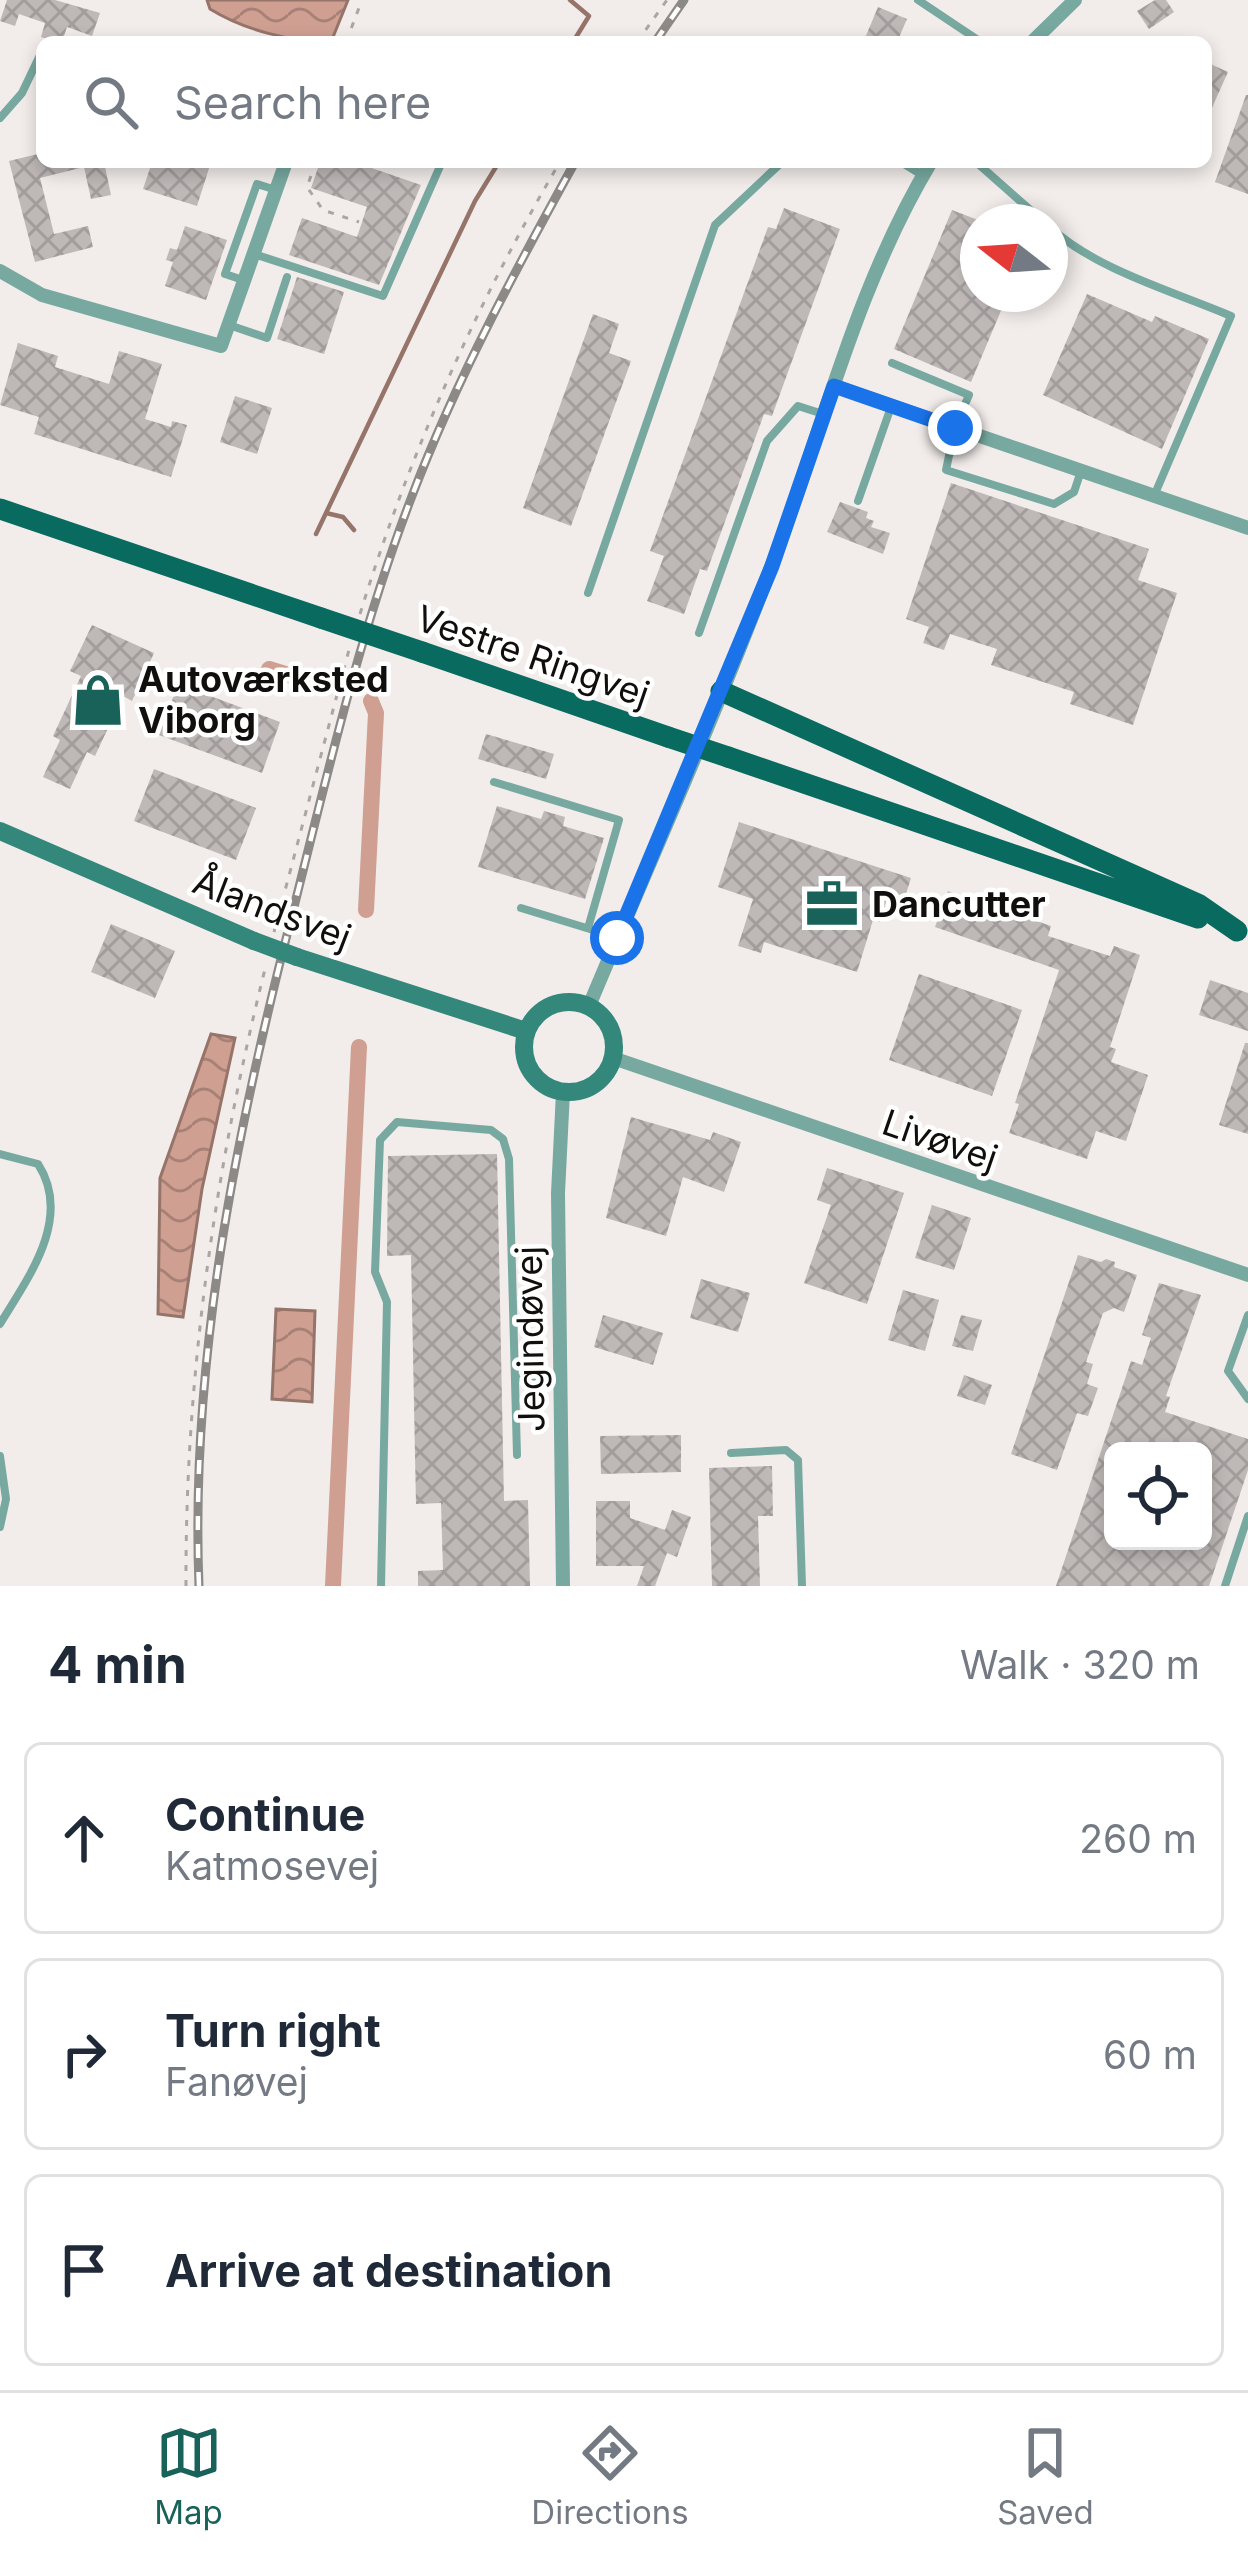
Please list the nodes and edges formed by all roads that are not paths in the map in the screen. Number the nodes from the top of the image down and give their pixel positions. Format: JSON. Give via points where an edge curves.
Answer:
{"nodes":[{"id":1,"x":918,"y":0,"type":"edge"},
{"id":2,"x":1076,"y":0,"type":"edge"},
{"id":3,"x":972,"y":36,"type":"edge"},
{"id":4,"x":1038,"y":36,"type":"edge"},
{"id":5,"x":36,"y":63,"type":"edge"},
{"id":6,"x":0,"y":118,"type":"edge"},
{"id":7,"x":284,"y":168,"type":"edge"},
{"id":8,"x":439,"y":168,"type":"edge"},
{"id":9,"x":776,"y":168,"type":"edge"},
{"id":10,"x":983,"y":168,"type":"edge"},
{"id":11,"x":927,"y":169,"type":"edge"},
{"id":12,"x":276,"y":190,"type":"junction"},
{"id":13,"x":1023,"y":204,"type":"edge"},
{"id":14,"x":1068,"y":244,"type":"edge"},
{"id":15,"x":254,"y":254,"type":"junction"},
{"id":16,"x":0,"y":271,"type":"edge"},
{"id":17,"x":287,"y":277,"type":"dead end"},
{"id":18,"x":244,"y":280,"type":"junction"},
{"id":19,"x":229,"y":325,"type":"junction"},
{"id":20,"x":892,"y":363,"type":"dead end"},
{"id":21,"x":834,"y":386,"type":"junction"},
{"id":22,"x":892,"y":406,"type":"junction"},
{"id":23,"x":825,"y":415,"type":"junction"},
{"id":24,"x":955,"y":428,"type":"junction"},
{"id":25,"x":1082,"y":471,"type":"junction"},
{"id":26,"x":1154,"y":496,"type":"junction"},
{"id":27,"x":858,"y":501,"type":"dead end"},
{"id":28,"x":0,"y":509,"type":"edge"},
{"id":29,"x":1248,"y":528,"type":"edge"},
{"id":30,"x":588,"y":592,"type":"dead end"},
{"id":31,"x":699,"y":633,"type":"dead end"},
{"id":32,"x":721,"y":691,"type":"junction"},
{"id":33,"x":494,"y":782,"type":"dead end"},
{"id":34,"x":0,"y":831,"type":"edge"},
{"id":35,"x":520,"y":908,"type":"dead end"},
{"id":36,"x":588,"y":928,"type":"junction"},
{"id":37,"x":1243,"y":933,"type":"edge"},
{"id":38,"x":617,"y":938,"type":"junction"},
{"id":39,"x":589,"y":1006,"type":"junction"},
{"id":40,"x":526,"y":1031,"type":"junction"},
{"id":41,"x":613,"y":1058,"type":"junction"},
{"id":42,"x":563,"y":1092,"type":"junction"},
{"id":43,"x":0,"y":1154,"type":"edge"},
{"id":44,"x":1248,"y":1275,"type":"edge"},
{"id":45,"x":1248,"y":1316,"type":"edge"},
{"id":46,"x":0,"y":1324,"type":"edge"},
{"id":47,"x":560,"y":1377,"type":"junction"},
{"id":48,"x":515,"y":1378,"type":"junction"},
{"id":49,"x":1248,"y":1399,"type":"edge"},
{"id":50,"x":731,"y":1454,"type":"dead end"},
{"id":51,"x":517,"y":1455,"type":"dead end"},
{"id":52,"x":0,"y":1456,"type":"edge"},
{"id":53,"x":1248,"y":1516,"type":"edge"},
{"id":54,"x":0,"y":1527,"type":"edge"},
{"id":55,"x":381,"y":1586,"type":"edge"},
{"id":56,"x":562,"y":1586,"type":"edge"},
{"id":57,"x":802,"y":1586,"type":"edge"},
{"id":58,"x":1225,"y":1586,"type":"edge"}],
"edges":[{"from":1,"to":3,"type":"lane"},
{"from":2,"to":4,"type":"street"},
{"from":5,"to":6,"type":"lane"},
{"from":7,"to":12,"type":"street"},
{"from":8,"to":15,"type":"lane","via":[[383,296]]},
{"from":9,"to":30,"type":"lane","via":[[716,225]]},
{"from":10,"to":13,"type":"lane"},
{"from":11,"to":21,"type":"street","via":[[868,285]]},
{"from":12,"to":15,"type":"street"},
{"from":12,"to":18,"type":"lane","via":[[257,184],[233,251],[226,274]]},
{"from":14,"to":26,"type":"lane","via":[[1231,316]]},
{"from":15,"to":18,"type":"street"},
{"from":16,"to":19,"type":"street","via":[[42,295],[221,346]]},
{"from":17,"to":19,"type":"lane","via":[[267,338]]},
{"from":18,"to":19,"type":"street"},
{"from":20,"to":24,"type":"lane","via":[[969,395]]},
{"from":21,"to":22,"type":"street"},
{"from":21,"to":23,"type":"street"},
{"from":22,"to":24,"type":"street"},
{"from":22,"to":27,"type":"lane"},
{"from":23,"to":31,"type":"lane","via":[[798,406],[767,440]]},
{"from":23,"to":32,"type":"street"},
{"from":24,"to":25,"type":"street"},
{"from":24,"to":25,"type":"lane","via":[[946,470],[1054,504],[1074,492]]},
{"from":25,"to":26,"type":"street"},
{"from":26,"to":29,"type":"street"},
{"from":28,"to":37,"type":"main road","name":"Vestre Ringvej","bridge":true},
{"from":32,"to":37,"type":"main road","via":[[1198,904]]},
{"from":32,"to":38,"type":"street"},
{"from":33,"to":36,"type":"lane","via":[[619,820]]},
{"from":34,"to":40,"type":"street","name":"Ålandsvej","bridge":true,"via":[[262,947]]},
{"from":35,"to":36,"type":"lane"},
{"from":36,"to":38,"type":"lane"},
{"from":38,"to":39,"type":"street"},
{"from":39,"to":40,"type":"street","via":[[559,1003]]},
{"from":39,"to":41,"type":"street","via":[[610,1027]]},
{"from":40,"to":42,"type":"street","via":[[530,1071]]},
{"from":41,"to":42,"type":"street","via":[[589,1088]]},
{"from":41,"to":44,"type":"street","name":"Livøvej"},
{"from":42,"to":47,"type":"street","name":"Jegindøvej"},
{"from":43,"to":46,"type":"lane","via":[[38,1164],[51,1211],[32,1270]]},
{"from":45,"to":49,"type":"lane","via":[[1228,1371]]},
{"from":47,"to":48,"type":"lane"},
{"from":47,"to":56,"type":"street","name":"Jegindøvej"},
{"from":48,"to":51,"type":"lane"},
{"from":48,"to":55,"type":"lane","via":[[502,1139],[491,1130],[397,1122],[380,1140],[375,1272],[387,1302]]},
{"from":50,"to":57,"type":"lane","via":[[786,1450],[798,1460]]},
{"from":52,"to":54,"type":"lane"},
{"from":53,"to":58,"type":"lane"}]}
